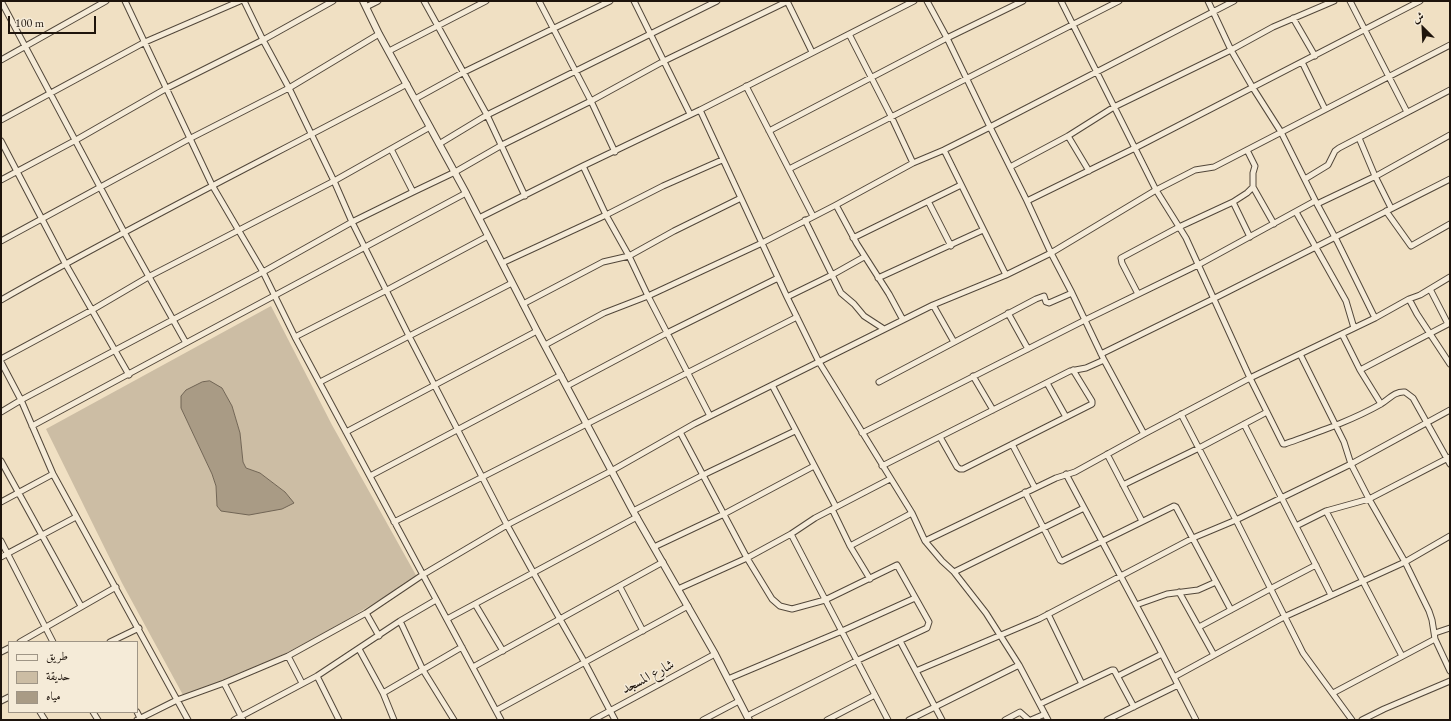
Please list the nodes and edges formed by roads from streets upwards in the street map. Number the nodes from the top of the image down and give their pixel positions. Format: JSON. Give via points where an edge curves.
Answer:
{"nodes":[{"id":1,"x":1,"y":1,"type":"edge"},
{"id":2,"x":106,"y":1,"type":"edge"},
{"id":3,"x":125,"y":1,"type":"edge"},
{"id":4,"x":240,"y":1,"type":"edge"},
{"id":5,"x":244,"y":1,"type":"edge"},
{"id":6,"x":333,"y":1,"type":"edge"},
{"id":7,"x":363,"y":1,"type":"edge"},
{"id":8,"x":378,"y":1,"type":"edge"},
{"id":9,"x":424,"y":1,"type":"edge"},
{"id":10,"x":486,"y":1,"type":"edge"},
{"id":11,"x":539,"y":1,"type":"edge"},
{"id":12,"x":610,"y":1,"type":"edge"},
{"id":13,"x":634,"y":1,"type":"edge"},
{"id":14,"x":717,"y":1,"type":"edge"},
{"id":15,"x":787,"y":1,"type":"edge"},
{"id":16,"x":914,"y":1,"type":"edge"},
{"id":17,"x":927,"y":1,"type":"edge"},
{"id":18,"x":1023,"y":1,"type":"edge"},
{"id":19,"x":1061,"y":1,"type":"edge"},
{"id":20,"x":1118,"y":1,"type":"edge"},
{"id":21,"x":1208,"y":1,"type":"edge"},
{"id":22,"x":1234,"y":1,"type":"edge"},
{"id":23,"x":1334,"y":1,"type":"edge"},
{"id":24,"x":1350,"y":1,"type":"edge"},
{"id":25,"x":1420,"y":1,"type":"edge"},
{"id":26,"x":366,"y":7,"type":"junction"},
{"id":27,"x":1213,"y":12,"type":"junction"},
{"id":28,"x":1293,"y":18,"type":"junction"},
{"id":29,"x":438,"y":25,"type":"junction"},
{"id":30,"x":1074,"y":25,"type":"junction"},
{"id":31,"x":553,"y":28,"type":"junction"},
{"id":32,"x":1365,"y":30,"type":"junction"},
{"id":33,"x":379,"y":34,"type":"junction"},
{"id":34,"x":650,"y":34,"type":"junction"},
{"id":35,"x":848,"y":34,"type":"junction"},
{"id":36,"x":947,"y":38,"type":"junction"},
{"id":37,"x":262,"y":40,"type":"junction"},
{"id":38,"x":145,"y":42,"type":"junction"},
{"id":39,"x":1450,"y":45,"type":"edge"},
{"id":40,"x":26,"y":46,"type":"junction"},
{"id":41,"x":1231,"y":50,"type":"junction"},
{"id":42,"x":389,"y":51,"type":"junction"},
{"id":43,"x":812,"y":52,"type":"junction"},
{"id":44,"x":1315,"y":56,"type":"junction"},
{"id":45,"x":1,"y":60,"type":"edge"},
{"id":46,"x":664,"y":61,"type":"junction"},
{"id":47,"x":1302,"y":62,"type":"junction"},
{"id":48,"x":1096,"y":71,"type":"junction"},
{"id":49,"x":464,"y":72,"type":"junction"},
{"id":50,"x":575,"y":72,"type":"junction"},
{"id":51,"x":1389,"y":76,"type":"junction"},
{"id":52,"x":871,"y":78,"type":"junction"},
{"id":53,"x":966,"y":78,"type":"junction"},
{"id":54,"x":407,"y":84,"type":"junction"},
{"id":55,"x":746,"y":86,"type":"junction"},
{"id":56,"x":167,"y":88,"type":"junction"},
{"id":57,"x":289,"y":88,"type":"junction"},
{"id":58,"x":1253,"y":88,"type":"junction"},
{"id":59,"x":1450,"y":90,"type":"edge"},
{"id":60,"x":51,"y":92,"type":"junction"},
{"id":61,"x":415,"y":99,"type":"junction"},
{"id":62,"x":591,"y":101,"type":"junction"},
{"id":63,"x":1114,"y":107,"type":"junction"},
{"id":64,"x":1325,"y":109,"type":"junction"},
{"id":65,"x":700,"y":110,"type":"junction"},
{"id":66,"x":1407,"y":112,"type":"junction"},
{"id":67,"x":690,"y":114,"type":"junction"},
{"id":68,"x":487,"y":115,"type":"junction"},
{"id":69,"x":891,"y":116,"type":"junction"},
{"id":70,"x":1,"y":120,"type":"edge"},
{"id":71,"x":430,"y":127,"type":"junction"},
{"id":72,"x":990,"y":127,"type":"junction"},
{"id":73,"x":769,"y":131,"type":"junction"},
{"id":74,"x":1281,"y":132,"type":"junction"},
{"id":75,"x":312,"y":135,"type":"junction"},
{"id":76,"x":1450,"y":135,"type":"edge"},
{"id":77,"x":1068,"y":136,"type":"junction"},
{"id":78,"x":1359,"y":138,"type":"junction"},
{"id":79,"x":189,"y":139,"type":"junction"},
{"id":80,"x":76,"y":140,"type":"junction"},
{"id":81,"x":1,"y":141,"type":"edge"},
{"id":82,"x":439,"y":144,"type":"junction"},
{"id":83,"x":502,"y":146,"type":"junction"},
{"id":84,"x":1136,"y":148,"type":"junction"},
{"id":85,"x":391,"y":149,"type":"junction"},
{"id":86,"x":944,"y":150,"type":"junction"},
{"id":87,"x":1247,"y":150,"type":"junction"},
{"id":88,"x":614,"y":152,"type":"junction"},
{"id":89,"x":722,"y":160,"type":"junction"},
{"id":90,"x":913,"y":162,"type":"junction"},
{"id":91,"x":583,"y":166,"type":"junction"},
{"id":92,"x":1010,"y":167,"type":"junction"},
{"id":93,"x":788,"y":169,"type":"junction"},
{"id":94,"x":1089,"y":171,"type":"junction"},
{"id":95,"x":17,"y":172,"type":"junction"},
{"id":96,"x":455,"y":172,"type":"junction"},
{"id":97,"x":1375,"y":176,"type":"junction"},
{"id":98,"x":1305,"y":179,"type":"junction"},
{"id":99,"x":1450,"y":179,"type":"edge"},
{"id":100,"x":1,"y":180,"type":"edge"},
{"id":101,"x":334,"y":181,"type":"junction"},
{"id":102,"x":212,"y":185,"type":"junction"},
{"id":103,"x":960,"y":185,"type":"junction"},
{"id":104,"x":102,"y":187,"type":"junction"},
{"id":105,"x":1253,"y":187,"type":"junction"},
{"id":106,"x":1156,"y":190,"type":"junction"},
{"id":107,"x":412,"y":192,"type":"junction"},
{"id":108,"x":466,"y":193,"type":"junction"},
{"id":109,"x":525,"y":196,"type":"junction"},
{"id":110,"x":741,"y":198,"type":"junction"},
{"id":111,"x":928,"y":201,"type":"junction"},
{"id":112,"x":1027,"y":201,"type":"junction"},
{"id":113,"x":1233,"y":202,"type":"junction"},
{"id":114,"x":1316,"y":203,"type":"junction"},
{"id":115,"x":836,"y":205,"type":"junction"},
{"id":116,"x":1389,"y":209,"type":"junction"},
{"id":117,"x":1296,"y":212,"type":"junction"},
{"id":118,"x":606,"y":215,"type":"junction"},
{"id":119,"x":813,"y":216,"type":"junction"},
{"id":120,"x":479,"y":218,"type":"junction"},
{"id":121,"x":42,"y":219,"type":"junction"},
{"id":122,"x":805,"y":220,"type":"junction"},
{"id":123,"x":352,"y":222,"type":"junction"},
{"id":124,"x":1274,"y":224,"type":"junction"},
{"id":125,"x":1450,"y":224,"type":"edge"},
{"id":126,"x":1179,"y":227,"type":"junction"},
{"id":127,"x":983,"y":230,"type":"junction"},
{"id":128,"x":239,"y":231,"type":"junction"},
{"id":129,"x":124,"y":232,"type":"junction"},
{"id":130,"x":488,"y":236,"type":"junction"},
{"id":131,"x":1335,"y":236,"type":"junction"},
{"id":132,"x":1250,"y":237,"type":"junction"},
{"id":133,"x":853,"y":238,"type":"junction"},
{"id":134,"x":1,"y":241,"type":"edge"},
{"id":135,"x":762,"y":243,"type":"junction"},
{"id":136,"x":951,"y":246,"type":"junction"},
{"id":137,"x":1316,"y":246,"type":"junction"},
{"id":138,"x":365,"y":247,"type":"junction"},
{"id":139,"x":1050,"y":253,"type":"junction"},
{"id":140,"x":629,"y":256,"type":"junction"},
{"id":141,"x":864,"y":257,"type":"junction"},
{"id":142,"x":502,"y":262,"type":"junction"},
{"id":143,"x":65,"y":263,"type":"junction"},
{"id":144,"x":1198,"y":265,"type":"junction"},
{"id":145,"x":263,"y":272,"type":"junction"},
{"id":146,"x":832,"y":275,"type":"junction"},
{"id":147,"x":1006,"y":275,"type":"junction"},
{"id":148,"x":150,"y":276,"type":"junction"},
{"id":149,"x":1450,"y":277,"type":"edge"},
{"id":150,"x":778,"y":278,"type":"junction"},
{"id":151,"x":878,"y":278,"type":"junction"},
{"id":152,"x":512,"y":282,"type":"junction"},
{"id":153,"x":1430,"y":289,"type":"junction"},
{"id":154,"x":387,"y":290,"type":"junction"},
{"id":155,"x":1072,"y":293,"type":"junction"},
{"id":156,"x":1138,"y":294,"type":"junction"},
{"id":157,"x":275,"y":296,"type":"junction"},
{"id":158,"x":648,"y":296,"type":"junction"},
{"id":159,"x":787,"y":297,"type":"junction"},
{"id":160,"x":1213,"y":299,"type":"junction"},
{"id":161,"x":1409,"y":299,"type":"junction"},
{"id":162,"x":1,"y":300,"type":"edge"},
{"id":163,"x":523,"y":304,"type":"junction"},
{"id":164,"x":933,"y":305,"type":"junction"},
{"id":165,"x":92,"y":310,"type":"junction"},
{"id":166,"x":1008,"y":313,"type":"junction"},
{"id":167,"x":796,"y":317,"type":"junction"},
{"id":168,"x":1375,"y":318,"type":"junction"},
{"id":169,"x":173,"y":320,"type":"junction"},
{"id":170,"x":903,"y":320,"type":"junction"},
{"id":171,"x":1085,"y":320,"type":"junction"},
{"id":172,"x":1449,"y":323,"type":"edge"},
{"id":173,"x":1354,"y":328,"type":"junction"},
{"id":174,"x":884,"y":329,"type":"junction"},
{"id":175,"x":537,"y":331,"type":"junction"},
{"id":176,"x":667,"y":333,"type":"junction"},
{"id":177,"x":1342,"y":334,"type":"junction"},
{"id":178,"x":1430,"y":334,"type":"junction"},
{"id":179,"x":409,"y":336,"type":"junction"},
{"id":180,"x":295,"y":337,"type":"junction"},
{"id":181,"x":954,"y":342,"type":"junction"},
{"id":182,"x":186,"y":343,"type":"junction"},
{"id":183,"x":545,"y":345,"type":"junction"},
{"id":184,"x":1028,"y":349,"type":"junction"},
{"id":185,"x":115,"y":350,"type":"junction"},
{"id":186,"x":1101,"y":354,"type":"junction"},
{"id":187,"x":1300,"y":354,"type":"junction"},
{"id":188,"x":1,"y":360,"type":"edge"},
{"id":189,"x":1104,"y":360,"type":"junction"},
{"id":190,"x":819,"y":362,"type":"junction"},
{"id":191,"x":1450,"y":364,"type":"edge"},
{"id":192,"x":1073,"y":370,"type":"junction"},
{"id":193,"x":1360,"y":370,"type":"junction"},
{"id":194,"x":688,"y":373,"type":"junction"},
{"id":195,"x":129,"y":375,"type":"junction"},
{"id":196,"x":561,"y":375,"type":"junction"},
{"id":197,"x":973,"y":376,"type":"junction"},
{"id":198,"x":1250,"y":378,"type":"junction"},
{"id":199,"x":320,"y":382,"type":"junction"},
{"id":200,"x":879,"y":382,"type":"dead end"},
{"id":201,"x":1047,"y":383,"type":"junction"},
{"id":202,"x":435,"y":385,"type":"junction"},
{"id":203,"x":772,"y":385,"type":"junction"},
{"id":204,"x":567,"y":386,"type":"junction"},
{"id":205,"x":21,"y":400,"type":"junction"},
{"id":206,"x":1381,"y":404,"type":"junction"},
{"id":207,"x":993,"y":410,"type":"junction"},
{"id":208,"x":1450,"y":410,"type":"edge"},
{"id":209,"x":1,"y":412,"type":"edge"},
{"id":210,"x":1267,"y":412,"type":"junction"},
{"id":211,"x":1181,"y":414,"type":"junction"},
{"id":212,"x":710,"y":416,"type":"junction"},
{"id":213,"x":1066,"y":417,"type":"junction"},
{"id":214,"x":1426,"y":422,"type":"junction"},
{"id":215,"x":588,"y":424,"type":"junction"},
{"id":216,"x":1244,"y":424,"type":"junction"},
{"id":217,"x":32,"y":426,"type":"junction"},
{"id":218,"x":1336,"y":426,"type":"junction"},
{"id":219,"x":458,"y":430,"type":"junction"},
{"id":220,"x":795,"y":431,"type":"junction"},
{"id":221,"x":346,"y":432,"type":"junction"},
{"id":222,"x":680,"y":432,"type":"junction"},
{"id":223,"x":862,"y":433,"type":"junction"},
{"id":224,"x":1144,"y":434,"type":"junction"},
{"id":225,"x":940,"y":437,"type":"junction"},
{"id":226,"x":1012,"y":444,"type":"junction"},
{"id":227,"x":1199,"y":448,"type":"junction"},
{"id":228,"x":1107,"y":454,"type":"junction"},
{"id":229,"x":1,"y":460,"type":"edge"},
{"id":230,"x":1449,"y":460,"type":"edge"},
{"id":231,"x":1351,"y":464,"type":"junction"},
{"id":232,"x":814,"y":466,"type":"junction"},
{"id":233,"x":882,"y":466,"type":"junction"},
{"id":234,"x":613,"y":470,"type":"junction"},
{"id":235,"x":53,"y":474,"type":"junction"},
{"id":236,"x":1066,"y":474,"type":"junction"},
{"id":237,"x":703,"y":475,"type":"junction"},
{"id":238,"x":370,"y":476,"type":"junction"},
{"id":239,"x":482,"y":478,"type":"junction"},
{"id":240,"x":890,"y":479,"type":"junction"},
{"id":241,"x":1123,"y":485,"type":"junction"},
{"id":242,"x":1035,"y":488,"type":"junction"},
{"id":243,"x":1025,"y":492,"type":"junction"},
{"id":244,"x":19,"y":493,"type":"junction"},
{"id":245,"x":1281,"y":498,"type":"junction"},
{"id":246,"x":1369,"y":499,"type":"junction"},
{"id":247,"x":1,"y":502,"type":"edge"},
{"id":248,"x":834,"y":508,"type":"junction"},
{"id":249,"x":1084,"y":508,"type":"junction"},
{"id":250,"x":634,"y":510,"type":"junction"},
{"id":251,"x":1326,"y":511,"type":"junction"},
{"id":252,"x":912,"y":513,"type":"junction"},
{"id":253,"x":724,"y":514,"type":"junction"},
{"id":254,"x":76,"y":517,"type":"junction"},
{"id":255,"x":637,"y":517,"type":"junction"},
{"id":256,"x":1236,"y":520,"type":"junction"},
{"id":257,"x":1142,"y":521,"type":"junction"},
{"id":258,"x":394,"y":522,"type":"junction"},
{"id":259,"x":507,"y":525,"type":"junction"},
{"id":260,"x":1296,"y":526,"type":"junction"},
{"id":261,"x":1043,"y":528,"type":"junction"},
{"id":262,"x":791,"y":534,"type":"junction"},
{"id":263,"x":42,"y":536,"type":"junction"},
{"id":264,"x":1450,"y":536,"type":"edge"},
{"id":265,"x":1193,"y":538,"type":"junction"},
{"id":266,"x":1,"y":541,"type":"edge"},
{"id":267,"x":925,"y":541,"type":"junction"},
{"id":268,"x":1102,"y":542,"type":"junction"},
{"id":269,"x":850,"y":546,"type":"junction"},
{"id":270,"x":654,"y":547,"type":"junction"},
{"id":271,"x":8,"y":553,"type":"junction"},
{"id":272,"x":1,"y":557,"type":"edge"},
{"id":273,"x":747,"y":558,"type":"junction"},
{"id":274,"x":663,"y":562,"type":"junction"},
{"id":275,"x":1405,"y":562,"type":"junction"},
{"id":276,"x":1316,"y":566,"type":"junction"},
{"id":277,"x":533,"y":572,"type":"junction"},
{"id":278,"x":954,"y":572,"type":"junction"},
{"id":279,"x":424,"y":574,"type":"junction"},
{"id":280,"x":1120,"y":576,"type":"junction"},
{"id":281,"x":870,"y":579,"type":"junction"},
{"id":282,"x":1364,"y":581,"type":"junction"},
{"id":283,"x":1216,"y":582,"type":"junction"},
{"id":284,"x":620,"y":586,"type":"junction"},
{"id":285,"x":116,"y":587,"type":"junction"},
{"id":286,"x":1270,"y":588,"type":"junction"},
{"id":287,"x":678,"y":589,"type":"junction"},
{"id":288,"x":1179,"y":592,"type":"junction"},
{"id":289,"x":1331,"y":595,"type":"junction"},
{"id":290,"x":915,"y":598,"type":"junction"},
{"id":291,"x":436,"y":600,"type":"junction"},
{"id":292,"x":825,"y":600,"type":"junction"},
{"id":293,"x":475,"y":604,"type":"junction"},
{"id":294,"x":1136,"y":605,"type":"junction"},
{"id":295,"x":81,"y":606,"type":"junction"},
{"id":296,"x":688,"y":606,"type":"junction"},
{"id":297,"x":1231,"y":610,"type":"junction"},
{"id":298,"x":366,"y":613,"type":"junction"},
{"id":299,"x":1048,"y":614,"type":"junction"},
{"id":300,"x":1284,"y":617,"type":"junction"},
{"id":301,"x":447,"y":619,"type":"junction"},
{"id":302,"x":561,"y":620,"type":"junction"},
{"id":303,"x":400,"y":622,"type":"junction"},
{"id":304,"x":1199,"y":627,"type":"junction"},
{"id":305,"x":46,"y":628,"type":"junction"},
{"id":306,"x":139,"y":628,"type":"junction"},
{"id":307,"x":1450,"y":628,"type":"edge"},
{"id":308,"x":643,"y":631,"type":"junction"},
{"id":309,"x":842,"y":631,"type":"junction"},
{"id":310,"x":1435,"y":633,"type":"junction"},
{"id":311,"x":1000,"y":635,"type":"junction"},
{"id":312,"x":379,"y":636,"type":"junction"},
{"id":313,"x":1435,"y":639,"type":"junction"},
{"id":314,"x":900,"y":640,"type":"junction"},
{"id":315,"x":22,"y":641,"type":"edge"},
{"id":316,"x":52,"y":641,"type":"edge"},
{"id":317,"x":112,"y":641,"type":"edge"},
{"id":318,"x":462,"y":648,"type":"junction"},
{"id":319,"x":359,"y":649,"type":"junction"},
{"id":320,"x":503,"y":651,"type":"junction"},
{"id":321,"x":715,"y":654,"type":"junction"},
{"id":322,"x":1162,"y":654,"type":"junction"},
{"id":323,"x":1214,"y":655,"type":"junction"},
{"id":324,"x":288,"y":656,"type":"junction"},
{"id":325,"x":1402,"y":656,"type":"junction"},
{"id":326,"x":856,"y":661,"type":"junction"},
{"id":327,"x":585,"y":663,"type":"junction"},
{"id":328,"x":1018,"y":665,"type":"junction"},
{"id":329,"x":473,"y":667,"type":"junction"},
{"id":330,"x":423,"y":670,"type":"junction"},
{"id":331,"x":916,"y":671,"type":"junction"},
{"id":332,"x":1450,"y":671,"type":"edge"},
{"id":333,"x":317,"y":676,"type":"junction"},
{"id":334,"x":1118,"y":676,"type":"junction"},
{"id":335,"x":1174,"y":677,"type":"junction"},
{"id":336,"x":728,"y":679,"type":"junction"},
{"id":337,"x":1450,"y":681,"type":"edge"},
{"id":338,"x":224,"y":683,"type":"junction"},
{"id":339,"x":302,"y":683,"type":"junction"},
{"id":340,"x":1082,"y":684,"type":"junction"},
{"id":341,"x":1178,"y":685,"type":"junction"},
{"id":342,"x":382,"y":693,"type":"junction"},
{"id":343,"x":1333,"y":693,"type":"junction"},
{"id":344,"x":875,"y":695,"type":"junction"},
{"id":345,"x":177,"y":700,"type":"junction"},
{"id":346,"x":739,"y":701,"type":"junction"},
{"id":347,"x":1040,"y":704,"type":"junction"},
{"id":348,"x":935,"y":707,"type":"junction"},
{"id":349,"x":1134,"y":707,"type":"junction"},
{"id":350,"x":497,"y":710,"type":"junction"},
{"id":351,"x":610,"y":710,"type":"junction"},
{"id":352,"x":1045,"y":714,"type":"junction"},
{"id":353,"x":242,"y":718,"type":"edge"},
{"id":354,"x":748,"y":718,"type":"edge"},
{"id":355,"x":139,"y":719,"type":"edge"},
{"id":356,"x":1111,"y":719,"type":"edge"},
{"id":357,"x":188,"y":720,"type":"edge"},
{"id":358,"x":234,"y":720,"type":"edge"},
{"id":359,"x":340,"y":720,"type":"edge"},
{"id":360,"x":394,"y":720,"type":"edge"},
{"id":361,"x":454,"y":720,"type":"edge"},
{"id":362,"x":501,"y":720,"type":"edge"},
{"id":363,"x":593,"y":720,"type":"edge"},
{"id":364,"x":615,"y":720,"type":"edge"},
{"id":365,"x":703,"y":720,"type":"edge"},
{"id":366,"x":827,"y":720,"type":"edge"},
{"id":367,"x":888,"y":720,"type":"edge"},
{"id":368,"x":909,"y":720,"type":"edge"},
{"id":369,"x":942,"y":720,"type":"edge"},
{"id":370,"x":1005,"y":720,"type":"edge"},
{"id":371,"x":1030,"y":720,"type":"edge"},
{"id":372,"x":1048,"y":720,"type":"edge"},
{"id":373,"x":1196,"y":720,"type":"edge"},
{"id":374,"x":1352,"y":720,"type":"edge"},
{"id":375,"x":1362,"y":720,"type":"edge"}],
"edges":[{"from":1,"to":40,"type":"street"},
{"from":2,"to":40,"type":"street"},
{"from":3,"to":38,"type":"street"},
{"from":4,"to":38,"type":"street"},
{"from":5,"to":37,"type":"street"},
{"from":6,"to":37,"type":"street"},
{"from":7,"to":26,"type":"street"},
{"from":8,"to":26,"type":"street"},
{"from":9,"to":29,"type":"street"},
{"from":10,"to":29,"type":"street"},
{"from":11,"to":31,"type":"street"},
{"from":12,"to":31,"type":"street"},
{"from":13,"to":34,"type":"street"},
{"from":14,"to":34,"type":"street"},
{"from":15,"to":43,"type":"street"},
{"from":15,"to":46,"type":"street"},
{"from":16,"to":35,"type":"street"},
{"from":17,"to":36,"type":"street"},
{"from":18,"to":36,"type":"street"},
{"from":19,"to":30,"type":"street"},
{"from":20,"to":30,"type":"street"},
{"from":21,"to":27,"type":"street"},
{"from":22,"to":27,"type":"street"},
{"from":23,"to":28,"type":"street"},
{"from":24,"to":32,"type":"street"},
{"from":25,"to":32,"type":"street"},
{"from":26,"to":33,"type":"street"},
{"from":27,"to":41,"type":"street"},
{"from":27,"to":48,"type":"street"},
{"from":28,"to":41,"type":"street"},
{"from":28,"to":44,"type":"street"},
{"from":29,"to":42,"type":"street"},
{"from":29,"to":49,"type":"street"},
{"from":30,"to":48,"type":"street"},
{"from":30,"to":53,"type":"street"},
{"from":31,"to":49,"type":"street"},
{"from":31,"to":50,"type":"street"},
{"from":32,"to":44,"type":"street"},
{"from":32,"to":51,"type":"street"},
{"from":33,"to":42,"type":"street"},
{"from":33,"to":57,"type":"street"},
{"from":34,"to":46,"type":"street"},
{"from":34,"to":50,"type":"street"},
{"from":35,"to":43,"type":"street"},
{"from":35,"to":52,"type":"street"},
{"from":36,"to":52,"type":"street"},
{"from":36,"to":53,"type":"street"},
{"from":37,"to":56,"type":"street"},
{"from":37,"to":57,"type":"street"},
{"from":38,"to":56,"type":"street"},
{"from":38,"to":60,"type":"street"},
{"from":39,"to":51,"type":"street"},
{"from":40,"to":45,"type":"street"},
{"from":40,"to":60,"type":"street"},
{"from":41,"to":58,"type":"street"},
{"from":41,"to":63,"type":"street"},
{"from":42,"to":54,"type":"street"},
{"from":43,"to":55,"type":"street"},
{"from":44,"to":47,"type":"street"},
{"from":46,"to":62,"type":"street"},
{"from":46,"to":67,"type":"street"},
{"from":47,"to":58,"type":"street"},
{"from":47,"to":64,"type":"street"},
{"from":48,"to":63,"type":"street"},
{"from":48,"to":72,"type":"street"},
{"from":49,"to":61,"type":"street"},
{"from":49,"to":68,"type":"street"},
{"from":50,"to":62,"type":"street"},
{"from":50,"to":68,"type":"street"},
{"from":51,"to":64,"type":"street"},
{"from":51,"to":66,"type":"street"},
{"from":52,"to":69,"type":"street"},
{"from":52,"to":73,"type":"street"},
{"from":53,"to":69,"type":"street"},
{"from":53,"to":72,"type":"street"},
{"from":54,"to":61,"type":"street"},
{"from":54,"to":75,"type":"street"},
{"from":55,"to":65,"type":"street"},
{"from":55,"to":73,"type":"street"},
{"from":56,"to":79,"type":"street"},
{"from":56,"to":80,"type":"street"},
{"from":57,"to":75,"type":"street"},
{"from":57,"to":79,"type":"street"},
{"from":58,"to":74,"type":"street"},
{"from":58,"to":84,"type":"street"},
{"from":59,"to":66,"type":"street"},
{"from":60,"to":70,"type":"street"},
{"from":60,"to":80,"type":"street"},
{"from":61,"to":71,"type":"street"},
{"from":62,"to":83,"type":"street"},
{"from":62,"to":88,"type":"street"},
{"from":63,"to":77,"type":"street"},
{"from":63,"to":84,"type":"street"},
{"from":64,"to":74,"type":"street"},
{"from":65,"to":67,"type":"street"},
{"from":65,"to":89,"type":"street"},
{"from":66,"to":78,"type":"street"},
{"from":67,"to":88,"type":"street"},
{"from":68,"to":82,"type":"street"},
{"from":68,"to":83,"type":"street"},
{"from":69,"to":90,"type":"street"},
{"from":69,"to":93,"type":"street"},
{"from":71,"to":82,"type":"street"},
{"from":71,"to":85,"type":"street"},
{"from":72,"to":86,"type":"street"},
{"from":72,"to":92,"type":"street"},
{"from":73,"to":93,"type":"street"},
{"from":74,"to":87,"type":"street"},
{"from":74,"to":98,"type":"street"},
{"from":75,"to":101,"type":"street"},
{"from":75,"to":102,"type":"street"},
{"from":76,"to":97,"type":"street"},
{"from":77,"to":92,"type":"street"},
{"from":77,"to":94,"type":"street"},
{"from":78,"to":97,"type":"street"},
{"from":78,"to":98,"type":"street","via":[[1335,151],[1328,165]]},
{"from":79,"to":102,"type":"street"},
{"from":79,"to":104,"type":"street"},
{"from":80,"to":95,"type":"street"},
{"from":80,"to":104,"type":"street"},
{"from":81,"to":95,"type":"street"},
{"from":82,"to":96,"type":"street"},
{"from":83,"to":96,"type":"street"},
{"from":83,"to":109,"type":"street"},
{"from":84,"to":94,"type":"street"},
{"from":84,"to":106,"type":"street"},
{"from":85,"to":101,"type":"street"},
{"from":85,"to":107,"type":"street"},
{"from":86,"to":90,"type":"street"},
{"from":86,"to":103,"type":"street"},
{"from":87,"to":105,"type":"street","via":[[1255,166]]},
{"from":87,"to":106,"type":"street","via":[[1214,167],[1196,169]]},
{"from":88,"to":91,"type":"street"},
{"from":89,"to":110,"type":"street"},
{"from":89,"to":118,"type":"street"},
{"from":90,"to":115,"type":"street"},
{"from":91,"to":109,"type":"street"},
{"from":91,"to":118,"type":"street"},
{"from":92,"to":112,"type":"street"},
{"from":93,"to":119,"type":"street"},
{"from":94,"to":112,"type":"street"},
{"from":95,"to":100,"type":"street"},
{"from":95,"to":121,"type":"street"},
{"from":96,"to":107,"type":"street"},
{"from":96,"to":108,"type":"street"},
{"from":97,"to":114,"type":"street"},
{"from":97,"to":116,"type":"street"},
{"from":98,"to":114,"type":"street"},
{"from":99,"to":116,"type":"street"},
{"from":101,"to":123,"type":"street"},
{"from":101,"to":128,"type":"street"},
{"from":102,"to":128,"type":"street"},
{"from":102,"to":129,"type":"street"},
{"from":103,"to":111,"type":"street"},
{"from":103,"to":127,"type":"street"},
{"from":104,"to":121,"type":"street"},
{"from":104,"to":129,"type":"street"},
{"from":105,"to":113,"type":"street"},
{"from":105,"to":124,"type":"street"},
{"from":106,"to":126,"type":"street"},
{"from":106,"to":139,"type":"street"},
{"from":107,"to":123,"type":"street"},
{"from":108,"to":120,"type":"street"},
{"from":108,"to":138,"type":"street"},
{"from":109,"to":120,"type":"street"},
{"from":110,"to":135,"type":"street"},
{"from":110,"to":140,"type":"street"},
{"from":111,"to":133,"type":"street"},
{"from":111,"to":136,"type":"street"},
{"from":112,"to":139,"type":"street"},
{"from":113,"to":126,"type":"street"},
{"from":113,"to":132,"type":"street"},
{"from":114,"to":117,"type":"street"},
{"from":114,"to":131,"type":"street"},
{"from":115,"to":119,"type":"street"},
{"from":115,"to":133,"type":"street"},
{"from":116,"to":125,"type":"street","via":[[1411,246]]},
{"from":116,"to":131,"type":"street"},
{"from":117,"to":124,"type":"street"},
{"from":117,"to":137,"type":"street"},
{"from":118,"to":140,"type":"street"},
{"from":118,"to":142,"type":"street"},
{"from":119,"to":122,"type":"street"},
{"from":120,"to":130,"type":"street"},
{"from":121,"to":134,"type":"street"},
{"from":121,"to":143,"type":"street"},
{"from":122,"to":135,"type":"street"},
{"from":122,"to":146,"type":"street"},
{"from":123,"to":138,"type":"street"},
{"from":123,"to":145,"type":"street"},
{"from":124,"to":132,"type":"street"},
{"from":126,"to":144,"type":"street"},
{"from":126,"to":156,"type":"street","via":[[1121,258]]},
{"from":127,"to":136,"type":"street"},
{"from":127,"to":147,"type":"street"},
{"from":128,"to":145,"type":"street"},
{"from":128,"to":148,"type":"street"},
{"from":129,"to":143,"type":"street"},
{"from":129,"to":148,"type":"street"},
{"from":130,"to":142,"type":"street"},
{"from":130,"to":154,"type":"street"},
{"from":131,"to":137,"type":"street"},
{"from":131,"to":168,"type":"street"},
{"from":132,"to":144,"type":"street"},
{"from":133,"to":141,"type":"street"},
{"from":135,"to":150,"type":"street"},
{"from":135,"to":158,"type":"street"},
{"from":136,"to":151,"type":"street"},
{"from":137,"to":160,"type":"street"},
{"from":137,"to":173,"type":"street","via":[[1348,304]]},
{"from":138,"to":154,"type":"street"},
{"from":138,"to":157,"type":"street"},
{"from":139,"to":147,"type":"street"},
{"from":139,"to":155,"type":"street"},
{"from":140,"to":158,"type":"street"},
{"from":140,"to":163,"type":"street","via":[[603,262]]},
{"from":141,"to":146,"type":"street"},
{"from":141,"to":151,"type":"street"},
{"from":142,"to":152,"type":"street"},
{"from":143,"to":162,"type":"street"},
{"from":143,"to":165,"type":"street"},
{"from":144,"to":156,"type":"street"},
{"from":144,"to":160,"type":"street"},
{"from":145,"to":157,"type":"street"},
{"from":145,"to":169,"type":"street"},
{"from":146,"to":159,"type":"street"},
{"from":146,"to":174,"type":"street","via":[[841,293],[864,316]]},
{"from":147,"to":164,"type":"street"},
{"from":148,"to":165,"type":"street"},
{"from":148,"to":169,"type":"street"},
{"from":149,"to":153,"type":"street"},
{"from":150,"to":159,"type":"street"},
{"from":150,"to":176,"type":"street"},
{"from":151,"to":170,"type":"street"},
{"from":152,"to":163,"type":"street"},
{"from":152,"to":179,"type":"street"},
{"from":153,"to":161,"type":"street"},
{"from":153,"to":172,"type":"street"},
{"from":154,"to":179,"type":"street"},
{"from":154,"to":180,"type":"street"},
{"from":155,"to":166,"type":"street","via":[[1049,303],[1043,296]]},
{"from":155,"to":171,"type":"street"},
{"from":156,"to":171,"type":"street"},
{"from":157,"to":180,"type":"street"},
{"from":157,"to":182,"type":"street"},
{"from":158,"to":176,"type":"street"},
{"from":158,"to":183,"type":"street","via":[[604,314]]},
{"from":159,"to":167,"type":"street"},
{"from":160,"to":186,"type":"street"},
{"from":160,"to":198,"type":"street"},
{"from":161,"to":168,"type":"street"},
{"from":161,"to":178,"type":"street"},
{"from":163,"to":175,"type":"street"},
{"from":164,"to":170,"type":"street"},
{"from":164,"to":181,"type":"street"},
{"from":165,"to":185,"type":"street"},
{"from":165,"to":188,"type":"street"},
{"from":166,"to":181,"type":"street"},
{"from":166,"to":184,"type":"street"},
{"from":167,"to":190,"type":"street"},
{"from":167,"to":194,"type":"street"},
{"from":168,"to":173,"type":"street"},
{"from":169,"to":182,"type":"street"},
{"from":169,"to":185,"type":"street"},
{"from":170,"to":174,"type":"street"},
{"from":171,"to":184,"type":"street"},
{"from":171,"to":186,"type":"street"},
{"from":172,"to":178,"type":"street"},
{"from":173,"to":177,"type":"street"},
{"from":174,"to":190,"type":"street"},
{"from":175,"to":183,"type":"street"},
{"from":175,"to":202,"type":"street"},
{"from":176,"to":194,"type":"street"},
{"from":176,"to":204,"type":"street"},
{"from":177,"to":187,"type":"street"},
{"from":177,"to":193,"type":"street"},
{"from":178,"to":191,"type":"street"},
{"from":178,"to":193,"type":"street"},
{"from":179,"to":199,"type":"street"},
{"from":179,"to":202,"type":"street"},
{"from":180,"to":199,"type":"street"},
{"from":181,"to":200,"type":"street"},
{"from":182,"to":195,"type":"street"},
{"from":183,"to":196,"type":"street"},
{"from":184,"to":197,"type":"street"},
{"from":185,"to":195,"type":"street"},
{"from":185,"to":205,"type":"street"},
{"from":186,"to":189,"type":"street"},
{"from":187,"to":198,"type":"street"},
{"from":187,"to":218,"type":"street"},
{"from":188,"to":205,"type":"street"},
{"from":189,"to":192,"type":"street","via":[[1086,368]]},
{"from":189,"to":224,"type":"street"},
{"from":190,"to":203,"type":"street"},
{"from":190,"to":223,"type":"street"},
{"from":192,"to":201,"type":"street"},
{"from":192,"to":213,"type":"street","via":[[1092,403]]},
{"from":193,"to":206,"type":"street"},
{"from":194,"to":212,"type":"street"},
{"from":194,"to":215,"type":"street"},
{"from":195,"to":217,"type":"street"},
{"from":196,"to":204,"type":"street"},
{"from":196,"to":219,"type":"street"},
{"from":197,"to":207,"type":"street"},
{"from":197,"to":223,"type":"street"},
{"from":198,"to":210,"type":"street"},
{"from":198,"to":211,"type":"street"},
{"from":199,"to":221,"type":"street"},
{"from":201,"to":207,"type":"street"},
{"from":201,"to":213,"type":"street"},
{"from":202,"to":219,"type":"street"},
{"from":202,"to":221,"type":"street"},
{"from":203,"to":212,"type":"street"},
{"from":203,"to":220,"type":"street"},
{"from":204,"to":215,"type":"street"},
{"from":205,"to":209,"type":"street"},
{"from":205,"to":217,"type":"street"},
{"from":206,"to":214,"type":"street","via":[[1399,392],[1409,393]]},
{"from":206,"to":218,"type":"street"},
{"from":207,"to":225,"type":"street"},
{"from":208,"to":214,"type":"street"},
{"from":210,"to":216,"type":"street"},
{"from":210,"to":218,"type":"street","via":[[1284,444]]},
{"from":211,"to":224,"type":"street"},
{"from":211,"to":227,"type":"street"},
{"from":212,"to":222,"type":"street"},
{"from":213,"to":226,"type":"street"},
{"from":214,"to":230,"type":"street"},
{"from":214,"to":231,"type":"street"},
{"from":215,"to":234,"type":"street"},
{"from":215,"to":239,"type":"street"},
{"from":216,"to":227,"type":"street"},
{"from":216,"to":245,"type":"street"},
{"from":217,"to":235,"type":"street"},
{"from":218,"to":231,"type":"street"},
{"from":219,"to":238,"type":"street"},
{"from":219,"to":239,"type":"street"},
{"from":220,"to":232,"type":"street"},
{"from":220,"to":237,"type":"street"},
{"from":221,"to":238,"type":"street"},
{"from":222,"to":234,"type":"street"},
{"from":222,"to":237,"type":"street"},
{"from":223,"to":233,"type":"street"},
{"from":224,"to":228,"type":"street"},
{"from":225,"to":226,"type":"street","via":[[960,469]]},
{"from":225,"to":233,"type":"street"},
{"from":226,"to":242,"type":"street"},
{"from":227,"to":241,"type":"street"},
{"from":227,"to":256,"type":"street"},
{"from":228,"to":236,"type":"street","via":[[1075,472]]},
{"from":228,"to":241,"type":"street"},
{"from":229,"to":244,"type":"street"},
{"from":230,"to":246,"type":"street"},
{"from":231,"to":245,"type":"street"},
{"from":231,"to":246,"type":"street"},
{"from":232,"to":248,"type":"street"},
{"from":232,"to":253,"type":"street"},
{"from":233,"to":240,"type":"street"},
{"from":234,"to":250,"type":"street"},
{"from":234,"to":259,"type":"street"},
{"from":235,"to":244,"type":"street"},
{"from":235,"to":254,"type":"street"},
{"from":236,"to":242,"type":"street"},
{"from":236,"to":249,"type":"street"},
{"from":237,"to":250,"type":"street"},
{"from":237,"to":253,"type":"street"},
{"from":238,"to":258,"type":"street"},
{"from":239,"to":258,"type":"street"},
{"from":239,"to":259,"type":"street"},
{"from":240,"to":248,"type":"street"},
{"from":240,"to":252,"type":"street"},
{"from":241,"to":257,"type":"street"},
{"from":242,"to":243,"type":"street"},
{"from":243,"to":261,"type":"street"},
{"from":243,"to":267,"type":"street"},
{"from":244,"to":247,"type":"street"},
{"from":244,"to":263,"type":"street"},
{"from":245,"to":256,"type":"street"},
{"from":245,"to":260,"type":"street"},
{"from":246,"to":251,"type":"street"},
{"from":246,"to":275,"type":"street"},
{"from":248,"to":262,"type":"street"},
{"from":248,"to":269,"type":"street"},
{"from":249,"to":261,"type":"street"},
{"from":249,"to":268,"type":"street"},
{"from":250,"to":255,"type":"street"},
{"from":251,"to":260,"type":"street"},
{"from":251,"to":282,"type":"street"},
{"from":252,"to":267,"type":"street"},
{"from":252,"to":269,"type":"street"},
{"from":253,"to":270,"type":"street"},
{"from":253,"to":273,"type":"street"},
{"from":254,"to":263,"type":"street"},
{"from":254,"to":285,"type":"street"},
{"from":255,"to":270,"type":"street"},
{"from":255,"to":277,"type":"street"},
{"from":256,"to":265,"type":"street"},
{"from":256,"to":286,"type":"street"},
{"from":257,"to":265,"type":"street","via":[[1174,506]]},
{"from":257,"to":268,"type":"street"},
{"from":258,"to":279,"type":"street"},
{"from":259,"to":277,"type":"street"},
{"from":259,"to":279,"type":"street"},
{"from":260,"to":276,"type":"street"},
{"from":261,"to":268,"type":"street","via":[[1062,561]]},
{"from":261,"to":278,"type":"street"},
{"from":262,"to":273,"type":"street"},
{"from":262,"to":292,"type":"street"},
{"from":263,"to":271,"type":"street"},
{"from":263,"to":295,"type":"street"},
{"from":264,"to":275,"type":"street"},
{"from":265,"to":280,"type":"street"},
{"from":265,"to":283,"type":"street"},
{"from":266,"to":271,"type":"street"},
{"from":267,"to":278,"type":"street"},
{"from":268,"to":280,"type":"street"},
{"from":269,"to":281,"type":"street"},
{"from":270,"to":274,"type":"street"},
{"from":271,"to":272,"type":"street"},
{"from":271,"to":305,"type":"street"},
{"from":273,"to":287,"type":"street"},
{"from":273,"to":292,"type":"street","via":[[772,599],[780,606],[792,609]]},
{"from":274,"to":284,"type":"street"},
{"from":274,"to":287,"type":"street"},
{"from":275,"to":282,"type":"street"},
{"from":275,"to":310,"type":"street","via":[[1431,615]]},
{"from":276,"to":286,"type":"street"},
{"from":276,"to":289,"type":"street"},
{"from":277,"to":293,"type":"street"},
{"from":277,"to":302,"type":"street"},
{"from":278,"to":311,"type":"street"},
{"from":279,"to":291,"type":"street"},
{"from":279,"to":298,"type":"street"},
{"from":280,"to":294,"type":"street"},
{"from":280,"to":299,"type":"street"},
{"from":281,"to":290,"type":"street","via":[[897,565]]},
{"from":281,"to":292,"type":"street"},
{"from":282,"to":289,"type":"street"},
{"from":282,"to":325,"type":"street"},
{"from":283,"to":288,"type":"street","via":[[1198,590]]},
{"from":283,"to":297,"type":"street"},
{"from":284,"to":302,"type":"street"},
{"from":284,"to":308,"type":"street"},
{"from":285,"to":295,"type":"street"},
{"from":285,"to":306,"type":"street"},
{"from":286,"to":297,"type":"street"},
{"from":286,"to":300,"type":"street"},
{"from":287,"to":296,"type":"street"},
{"from":288,"to":294,"type":"street","via":[[1162,595]]},
{"from":288,"to":304,"type":"street"},
{"from":289,"to":300,"type":"street"},
{"from":290,"to":309,"type":"street"},
{"from":290,"to":314,"type":"street","via":[[929,622],[928,626]]},
{"from":291,"to":301,"type":"street"},
{"from":291,"to":303,"type":"street"},
{"from":292,"to":309,"type":"street"},
{"from":293,"to":301,"type":"street"},
{"from":293,"to":320,"type":"street"},
{"from":294,"to":322,"type":"street"},
{"from":295,"to":305,"type":"street"},
{"from":296,"to":308,"type":"street"},
{"from":296,"to":321,"type":"street"},
{"from":297,"to":304,"type":"street"},
{"from":298,"to":312,"type":"street"},
{"from":298,"to":324,"type":"street"},
{"from":299,"to":311,"type":"street"},
{"from":299,"to":340,"type":"street"},
{"from":300,"to":323,"type":"street"},
{"from":300,"to":343,"type":"street","via":[[1303,653]]},
{"from":301,"to":318,"type":"street"},
{"from":302,"to":320,"type":"street"},
{"from":302,"to":327,"type":"street"},
{"from":303,"to":312,"type":"street"},
{"from":303,"to":330,"type":"street"},
{"from":304,"to":323,"type":"street"},
{"from":305,"to":315,"type":"street"},
{"from":305,"to":316,"type":"street"},
{"from":306,"to":317,"type":"street"},
{"from":306,"to":345,"type":"street"},
{"from":307,"to":310,"type":"street"},
{"from":308,"to":327,"type":"street"},
{"from":309,"to":326,"type":"street"},
{"from":309,"to":336,"type":"street"},
{"from":310,"to":313,"type":"street"},
{"from":311,"to":328,"type":"street"},
{"from":311,"to":331,"type":"street"},
{"from":312,"to":319,"type":"street"},
{"from":313,"to":325,"type":"street"},
{"from":313,"to":332,"type":"street"},
{"from":314,"to":326,"type":"street"},
{"from":314,"to":331,"type":"street"},
{"from":318,"to":329,"type":"street"},
{"from":318,"to":330,"type":"street"},
{"from":319,"to":333,"type":"street"},
{"from":319,"to":342,"type":"street"},
{"from":320,"to":329,"type":"street"},
{"from":321,"to":336,"type":"street"},
{"from":321,"to":351,"type":"street","name":"شارع المسجد"},
{"from":322,"to":334,"type":"street"},
{"from":322,"to":335,"type":"street"},
{"from":323,"to":335,"type":"street"},
{"from":324,"to":338,"type":"street"},
{"from":324,"to":339,"type":"street"},
{"from":325,"to":343,"type":"street"},
{"from":326,"to":344,"type":"street"},
{"from":326,"to":354,"type":"street"},
{"from":327,"to":350,"type":"street"},
{"from":327,"to":351,"type":"street"},
{"from":328,"to":347,"type":"street"},
{"from":328,"to":348,"type":"street"},
{"from":329,"to":350,"type":"street"},
{"from":330,"to":342,"type":"street"},
{"from":330,"to":361,"type":"street"},
{"from":331,"to":348,"type":"street"},
{"from":333,"to":339,"type":"street"},
{"from":333,"to":359,"type":"street"},
{"from":334,"to":340,"type":"street","via":[[1112,670]]},
{"from":334,"to":349,"type":"street"},
{"from":335,"to":341,"type":"street"},
{"from":336,"to":346,"type":"street"},
{"from":337,"to":375,"type":"street"},
{"from":338,"to":345,"type":"street"},
{"from":338,"to":353,"type":"street"},
{"from":339,"to":353,"type":"street"},
{"from":340,"to":347,"type":"street"},
{"from":341,"to":349,"type":"street"},
{"from":341,"to":373,"type":"street"},
{"from":342,"to":360,"type":"street"},
{"from":343,"to":374,"type":"street"},
{"from":344,"to":366,"type":"street"},
{"from":344,"to":367,"type":"street"},
{"from":345,"to":355,"type":"street"},
{"from":345,"to":357,"type":"street"},
{"from":346,"to":354,"type":"street"},
{"from":346,"to":365,"type":"street"},
{"from":347,"to":352,"type":"street"},
{"from":348,"to":368,"type":"street"},
{"from":348,"to":369,"type":"street"},
{"from":349,"to":356,"type":"street"},
{"from":350,"to":362,"type":"street"},
{"from":351,"to":363,"type":"street","name":"شارع المسجد"},
{"from":351,"to":364,"type":"street"},
{"from":352,"to":371,"type":"street"},
{"from":352,"to":372,"type":"street"},
{"from":353,"to":358,"type":"street"},
{"from":370,"to":371,"type":"street","via":[[1020,712]]}]}
